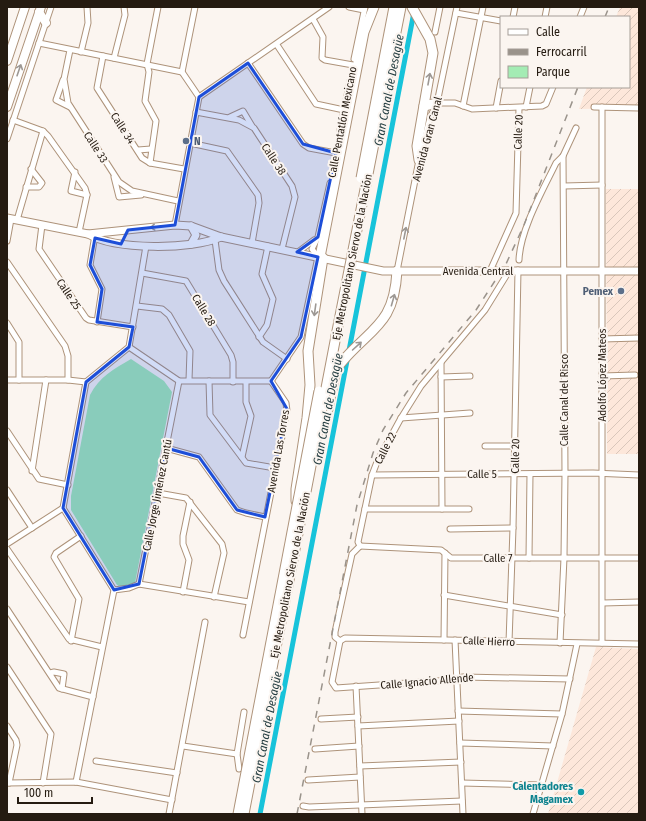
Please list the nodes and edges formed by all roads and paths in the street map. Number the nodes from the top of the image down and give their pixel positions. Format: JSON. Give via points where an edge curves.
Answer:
{"nodes":[{"id":1,"x":25,"y":7,"type":"edge"},
{"id":2,"x":51,"y":7,"type":"edge"},
{"id":3,"x":86,"y":7,"type":"edge"},
{"id":4,"x":124,"y":7,"type":"edge"},
{"id":5,"x":158,"y":7,"type":"edge"},
{"id":6,"x":195,"y":7,"type":"edge"},
{"id":7,"x":329,"y":7,"type":"edge"},
{"id":8,"x":349,"y":7,"type":"edge"},
{"id":9,"x":374,"y":7,"type":"edge"},
{"id":10,"x":394,"y":7,"type":"edge"},
{"id":11,"x":402,"y":7,"type":"edge"},
{"id":12,"x":412,"y":7,"type":"edge"},
{"id":13,"x":440,"y":7,"type":"edge"},
{"id":14,"x":483,"y":7,"type":"edge"},
{"id":15,"x":365,"y":9,"type":"edge"},
{"id":16,"x":40,"y":10,"type":"edge"},
{"id":17,"x":457,"y":10,"type":"edge"},
{"id":18,"x":481,"y":16,"type":"junction"},
{"id":19,"x":313,"y":19,"type":"junction"},
{"id":20,"x":500,"y":20,"type":"edge"},
{"id":21,"x":46,"y":23,"type":"junction"},
{"id":22,"x":435,"y":32,"type":"dead end"},
{"id":23,"x":11,"y":37,"type":"edge"},
{"id":24,"x":39,"y":44,"type":"junction"},
{"id":25,"x":277,"y":44,"type":"junction"},
{"id":26,"x":70,"y":50,"type":"junction"},
{"id":27,"x":81,"y":52,"type":"junction"},
{"id":28,"x":103,"y":56,"type":"junction"},
{"id":29,"x":114,"y":58,"type":"junction"},
{"id":30,"x":7,"y":61,"type":"edge"},
{"id":31,"x":248,"y":63,"type":"junction"},
{"id":32,"x":148,"y":64,"type":"junction"},
{"id":33,"x":353,"y":65,"type":"junction"},
{"id":34,"x":182,"y":72,"type":"junction"},
{"id":35,"x":64,"y":78,"type":"junction"},
{"id":36,"x":500,"y":86,"type":"edge"},
{"id":37,"x":530,"y":88,"type":"edge"},
{"id":38,"x":553,"y":88,"type":"edge"},
{"id":39,"x":199,"y":97,"type":"junction"},
{"id":40,"x":437,"y":103,"type":"junction"},
{"id":41,"x":424,"y":106,"type":"junction"},
{"id":42,"x":463,"y":106,"type":"junction"},
{"id":43,"x":7,"y":107,"type":"edge"},
{"id":44,"x":526,"y":107,"type":"junction"},
{"id":45,"x":70,"y":108,"type":"junction"},
{"id":46,"x":496,"y":108,"type":"junction"},
{"id":47,"x":519,"y":108,"type":"junction"},
{"id":48,"x":594,"y":108,"type":"dead end"},
{"id":49,"x":602,"y":108,"type":"junction"},
{"id":50,"x":639,"y":108,"type":"edge"},
{"id":51,"x":344,"y":110,"type":"junction"},
{"id":52,"x":196,"y":112,"type":"junction"},
{"id":53,"x":230,"y":118,"type":"junction"},
{"id":54,"x":13,"y":120,"type":"junction"},
{"id":55,"x":254,"y":128,"type":"junction"},
{"id":56,"x":576,"y":128,"type":"dead end"},
{"id":57,"x":43,"y":131,"type":"junction"},
{"id":58,"x":7,"y":139,"type":"edge"},
{"id":59,"x":190,"y":143,"type":"junction"},
{"id":60,"x":152,"y":149,"type":"junction"},
{"id":61,"x":138,"y":150,"type":"junction"},
{"id":62,"x":336,"y":153,"type":"junction"},
{"id":63,"x":563,"y":156,"type":"junction"},
{"id":64,"x":419,"y":160,"type":"junction"},
{"id":65,"x":150,"y":163,"type":"junction"},
{"id":66,"x":31,"y":169,"type":"junction"},
{"id":67,"x":184,"y":169,"type":"junction"},
{"id":68,"x":75,"y":172,"type":"junction"},
{"id":69,"x":114,"y":174,"type":"junction"},
{"id":70,"x":564,"y":186,"type":"junction"},
{"id":71,"x":602,"y":186,"type":"junction"},
{"id":72,"x":26,"y":187,"type":"junction"},
{"id":73,"x":143,"y":194,"type":"junction"},
{"id":74,"x":87,"y":195,"type":"junction"},
{"id":75,"x":178,"y":201,"type":"junction"},
{"id":76,"x":12,"y":219,"type":"edge"},
{"id":77,"x":42,"y":225,"type":"junction"},
{"id":78,"x":175,"y":225,"type":"junction"},
{"id":79,"x":190,"y":226,"type":"junction"},
{"id":80,"x":128,"y":230,"type":"junction"},
{"id":81,"x":79,"y":232,"type":"junction"},
{"id":82,"x":93,"y":235,"type":"junction"},
{"id":83,"x":318,"y":237,"type":"junction"},
{"id":84,"x":218,"y":238,"type":"junction"},
{"id":85,"x":7,"y":241,"type":"edge"},
{"id":86,"x":252,"y":243,"type":"junction"},
{"id":87,"x":124,"y":244,"type":"junction"},
{"id":88,"x":191,"y":244,"type":"junction"},
{"id":89,"x":146,"y":246,"type":"junction"},
{"id":90,"x":268,"y":246,"type":"junction"},
{"id":91,"x":282,"y":249,"type":"junction"},
{"id":92,"x":298,"y":252,"type":"junction"},
{"id":93,"x":320,"y":257,"type":"junction"},
{"id":94,"x":520,"y":260,"type":"dead end"},
{"id":95,"x":7,"y":262,"type":"edge"},
{"id":96,"x":518,"y":270,"type":"junction"},
{"id":97,"x":397,"y":271,"type":"junction"},
{"id":98,"x":490,"y":271,"type":"junction"},
{"id":99,"x":509,"y":271,"type":"junction"},
{"id":100,"x":564,"y":271,"type":"junction"},
{"id":101,"x":602,"y":271,"type":"junction"},
{"id":102,"x":639,"y":271,"type":"edge"},
{"id":103,"x":142,"y":273,"type":"junction"},
{"id":104,"x":137,"y":306,"type":"junction"},
{"id":105,"x":96,"y":322,"type":"junction"},
{"id":106,"x":7,"y":323,"type":"edge"},
{"id":107,"x":133,"y":327,"type":"junction"},
{"id":108,"x":259,"y":337,"type":"junction"},
{"id":109,"x":639,"y":338,"type":"edge"},
{"id":110,"x":602,"y":339,"type":"junction"},
{"id":111,"x":129,"y":346,"type":"junction"},
{"id":112,"x":287,"y":359,"type":"junction"},
{"id":113,"x":441,"y":363,"type":"junction"},
{"id":114,"x":635,"y":375,"type":"dead end"},
{"id":115,"x":470,"y":376,"type":"dead end"},
{"id":116,"x":602,"y":376,"type":"junction"},
{"id":117,"x":441,"y":377,"type":"junction"},
{"id":118,"x":7,"y":380,"type":"edge"},
{"id":119,"x":19,"y":380,"type":"junction"},
{"id":120,"x":46,"y":380,"type":"junction"},
{"id":121,"x":68,"y":380,"type":"junction"},
{"id":122,"x":189,"y":380,"type":"junction"},
{"id":123,"x":179,"y":381,"type":"junction"},
{"id":124,"x":209,"y":381,"type":"junction"},
{"id":125,"x":271,"y":381,"type":"junction"},
{"id":126,"x":86,"y":382,"type":"junction"},
{"id":127,"x":233,"y":382,"type":"junction"},
{"id":128,"x":246,"y":382,"type":"junction"},
{"id":129,"x":470,"y":413,"type":"dead end"},
{"id":130,"x":442,"y":415,"type":"junction"},
{"id":131,"x":401,"y":418,"type":"junction"},
{"id":132,"x":318,"y":430,"type":"junction"},
{"id":133,"x":7,"y":431,"type":"edge"},
{"id":134,"x":485,"y":446,"type":"dead end"},
{"id":135,"x":515,"y":446,"type":"junction"},
{"id":136,"x":166,"y":448,"type":"junction"},
{"id":137,"x":242,"y":457,"type":"junction"},
{"id":138,"x":276,"y":468,"type":"junction"},
{"id":139,"x":32,"y":471,"type":"junction"},
{"id":140,"x":442,"y":474,"type":"junction"},
{"id":141,"x":514,"y":474,"type":"junction"},
{"id":142,"x":530,"y":474,"type":"junction"},
{"id":143,"x":565,"y":474,"type":"junction"},
{"id":144,"x":602,"y":474,"type":"junction"},
{"id":145,"x":372,"y":475,"type":"junction"},
{"id":146,"x":639,"y":475,"type":"edge"},
{"id":147,"x":68,"y":485,"type":"junction"},
{"id":148,"x":7,"y":490,"type":"edge"},
{"id":149,"x":158,"y":493,"type":"junction"},
{"id":150,"x":190,"y":502,"type":"junction"},
{"id":151,"x":296,"y":506,"type":"junction"},
{"id":152,"x":63,"y":508,"type":"junction"},
{"id":153,"x":442,"y":509,"type":"junction"},
{"id":154,"x":468,"y":509,"type":"dead end"},
{"id":155,"x":364,"y":510,"type":"junction"},
{"id":156,"x":265,"y":517,"type":"junction"},
{"id":157,"x":32,"y":528,"type":"junction"},
{"id":158,"x":513,"y":528,"type":"junction"},
{"id":159,"x":450,"y":529,"type":"dead end"},
{"id":160,"x":81,"y":536,"type":"junction"},
{"id":161,"x":7,"y":544,"type":"edge"},
{"id":162,"x":360,"y":546,"type":"junction"},
{"id":163,"x":7,"y":549,"type":"edge"},
{"id":164,"x":445,"y":553,"type":"junction"},
{"id":165,"x":512,"y":558,"type":"junction"},
{"id":166,"x":529,"y":558,"type":"junction"},
{"id":167,"x":564,"y":558,"type":"junction"},
{"id":168,"x":639,"y":558,"type":"edge"},
{"id":169,"x":603,"y":559,"type":"junction"},
{"id":170,"x":139,"y":584,"type":"junction"},
{"id":171,"x":114,"y":590,"type":"junction"},
{"id":172,"x":183,"y":592,"type":"junction"},
{"id":173,"x":444,"y":595,"type":"junction"},
{"id":174,"x":214,"y":597,"type":"junction"},
{"id":175,"x":249,"y":602,"type":"junction"},
{"id":176,"x":603,"y":602,"type":"junction"},
{"id":177,"x":639,"y":602,"type":"edge"},
{"id":178,"x":510,"y":606,"type":"junction"},
{"id":179,"x":7,"y":609,"type":"edge"},
{"id":180,"x":562,"y":615,"type":"junction"},
{"id":181,"x":205,"y":622,"type":"dead end"},
{"id":182,"x":243,"y":635,"type":"dead end"},
{"id":183,"x":444,"y":640,"type":"junction"},
{"id":184,"x":456,"y":640,"type":"junction"},
{"id":185,"x":71,"y":641,"type":"junction"},
{"id":186,"x":340,"y":641,"type":"junction"},
{"id":187,"x":509,"y":642,"type":"junction"},
{"id":188,"x":560,"y":643,"type":"junction"},
{"id":189,"x":602,"y":643,"type":"junction"},
{"id":190,"x":577,"y":644,"type":"junction"},
{"id":191,"x":639,"y":644,"type":"edge"},
{"id":192,"x":102,"y":647,"type":"junction"},
{"id":193,"x":7,"y":666,"type":"edge"},
{"id":194,"x":50,"y":673,"type":"junction"},
{"id":195,"x":456,"y":678,"type":"junction"},
{"id":196,"x":570,"y":679,"type":"junction"},
{"id":197,"x":356,"y":686,"type":"junction"},
{"id":198,"x":62,"y":689,"type":"junction"},
{"id":199,"x":93,"y":697,"type":"junction"},
{"id":200,"x":458,"y":711,"type":"junction"},
{"id":201,"x":244,"y":712,"type":"dead end"},
{"id":202,"x":562,"y":714,"type":"junction"},
{"id":203,"x":358,"y":717,"type":"junction"},
{"id":204,"x":321,"y":719,"type":"dead end"},
{"id":205,"x":459,"y":721,"type":"junction"},
{"id":206,"x":7,"y":726,"type":"edge"},
{"id":207,"x":358,"y":726,"type":"junction"},
{"id":208,"x":460,"y":743,"type":"junction"},
{"id":209,"x":183,"y":746,"type":"junction"},
{"id":210,"x":359,"y":746,"type":"junction"},
{"id":211,"x":554,"y":746,"type":"junction"},
{"id":212,"x":315,"y":749,"type":"dead end"},
{"id":213,"x":237,"y":754,"type":"junction"},
{"id":214,"x":96,"y":761,"type":"dead end"},
{"id":215,"x":461,"y":762,"type":"junction"},
{"id":216,"x":360,"y":766,"type":"junction"},
{"id":217,"x":239,"y":769,"type":"dead end"},
{"id":218,"x":178,"y":773,"type":"junction"},
{"id":219,"x":360,"y":777,"type":"junction"},
{"id":220,"x":308,"y":780,"type":"dead end"},
{"id":221,"x":76,"y":782,"type":"junction"},
{"id":222,"x":8,"y":783,"type":"edge"},
{"id":223,"x":43,"y":783,"type":"junction"},
{"id":224,"x":462,"y":783,"type":"junction"},
{"id":225,"x":542,"y":785,"type":"junction"},
{"id":226,"x":172,"y":800,"type":"junction"},
{"id":227,"x":462,"y":801,"type":"junction"},
{"id":228,"x":303,"y":806,"type":"dead end"},
{"id":229,"x":362,"y":806,"type":"junction"},
{"id":230,"x":169,"y":814,"type":"edge"},
{"id":231,"x":238,"y":814,"type":"edge"},
{"id":232,"x":244,"y":814,"type":"edge"},
{"id":233,"x":362,"y":814,"type":"edge"},
{"id":234,"x":463,"y":814,"type":"edge"},
{"id":235,"x":533,"y":814,"type":"edge"}],
"edges":[{"from":1,"to":23,"type":"main road"},
{"from":2,"to":21,"type":"street"},
{"from":3,"to":27,"type":"street","via":[[88,22]]},
{"from":4,"to":29,"type":"street","via":[[125,15]]},
{"from":5,"to":32,"type":"street"},
{"from":6,"to":34,"type":"street"},
{"from":7,"to":19,"type":"street"},
{"from":8,"to":15,"type":"street"},
{"from":9,"to":93,"type":"highway","via":[[364,32]]},
{"from":10,"to":151,"type":"highway","name":"Eje Metropolitano Siervo de la Nación","bridge":true},
{"from":11,"to":132,"type":"highway","name":"Eje Metropolitano Siervo de la Nación","bridge":true},
{"from":41,"to":12,"type":"highway","one_way":true,"via":[[433,53],[430,39]]},
{"from":13,"to":22,"type":"street"},
{"from":14,"to":18,"type":"street"},
{"from":15,"to":33,"type":"street","name":"Calle Pentatlón Mexicano"},
{"from":16,"to":21,"type":"main road"},
{"from":43,"to":16,"type":"main road","one_way":true},
{"from":17,"to":18,"type":"street"},
{"from":17,"to":40,"type":"street","name":"Avenida Gran Canal"},
{"from":18,"to":20,"type":"street"},
{"from":18,"to":42,"type":"street"},
{"from":19,"to":25,"type":"street"},
{"from":19,"to":33,"type":"street","via":[[323,37],[323,59]]},
{"from":21,"to":24,"type":"street"},
{"from":23,"to":30,"type":"main road"},
{"from":24,"to":26,"type":"street"},
{"from":24,"to":54,"type":"street"},
{"from":25,"to":31,"type":"street"},
{"from":25,"to":51,"type":"street","via":[[316,104]]},
{"from":26,"to":27,"type":"street"},
{"from":26,"to":35,"type":"street","name":"Calle 33"},
{"from":27,"to":28,"type":"street"},
{"from":28,"to":29,"type":"street"},
{"from":28,"to":61,"type":"street","name":"Calle 34","via":[[97,88]]},
{"from":29,"to":32,"type":"street"},
{"from":31,"to":39,"type":"street"},
{"from":31,"to":62,"type":"street","via":[[303,144],[309,148]]},
{"from":32,"to":34,"type":"street"},
{"from":32,"to":60,"type":"street","via":[[145,101],[156,121]]},
{"from":33,"to":51,"type":"street","name":"Calle Pentatlón Mexicano"},
{"from":34,"to":39,"type":"street"},
{"from":35,"to":45,"type":"street","name":"Calle 33","via":[[64,92]]},
{"from":35,"to":45,"type":"street","via":[[56,100]]},
{"from":36,"to":46,"type":"street"},
{"from":37,"to":44,"type":"street"},
{"from":38,"to":44,"type":"street","via":[[545,105]]},
{"from":39,"to":52,"type":"street"},
{"from":40,"to":41,"type":"highway"},
{"from":40,"to":42,"type":"street","via":[[455,103]]},
{"from":40,"to":64,"type":"street","name":"Avenida Gran Canal","via":[[430,118]]},
{"from":41,"to":64,"type":"highway","via":[[417,146]]},
{"from":42,"to":46,"type":"street","via":[[472,109]]},
{"from":44,"to":47,"type":"street"},
{"from":45,"to":69,"type":"street","name":"Calle 33"},
{"from":46,"to":47,"type":"street"},
{"from":47,"to":98,"type":"street","name":"Calle 20","via":[[516,213]]},
{"from":48,"to":49,"type":"street"},
{"from":49,"to":50,"type":"street"},
{"from":49,"to":71,"type":"street","name":"Adolfo López Mateos"},
{"from":51,"to":62,"type":"street","name":"Calle Pentatlón Mexicano"},
{"from":52,"to":53,"type":"street"},
{"from":52,"to":59,"type":"street"},
{"from":53,"to":55,"type":"street","via":[[243,121]]},
{"from":53,"to":55,"type":"street","name":"Calle 38","via":[[243,111]]},
{"from":54,"to":57,"type":"street"},
{"from":54,"to":58,"type":"street"},
{"from":55,"to":91,"type":"street","name":"Calle 38","via":[[295,194]]},
{"from":56,"to":63,"type":"street"},
{"from":57,"to":66,"type":"street"},
{"from":57,"to":68,"type":"street"},
{"from":59,"to":67,"type":"street"},
{"from":59,"to":86,"type":"street","via":[[227,151],[258,195]]},
{"from":60,"to":61,"type":"street"},
{"from":60,"to":65,"type":"street"},
{"from":61,"to":65,"type":"street","name":"Calle 34","via":[[142,158]]},
{"from":62,"to":83,"type":"street","name":"Calle Pentatlón Mexicano"},
{"from":63,"to":70,"type":"street","name":"Calle Canal del Risco"},
{"from":63,"to":94,"type":"street","via":[[556,163],[526,230],[520,247]]},
{"from":97,"to":64,"type":"street","name":"Avenida Gran Canal","one_way":true},
{"from":65,"to":67,"type":"street"},
{"from":66,"to":72,"type":"street"},
{"from":66,"to":72,"type":"street","via":[[42,183],[39,187]]},
{"from":67,"to":75,"type":"street"},
{"from":68,"to":74,"type":"street","via":[[86,188]]},
{"from":68,"to":74,"type":"street","via":[[71,191]]},
{"from":69,"to":73,"type":"street","name":"Calle 33","via":[[124,187]]},
{"from":69,"to":73,"type":"street","via":[[119,197]]},
{"from":70,"to":71,"type":"street"},
{"from":70,"to":100,"type":"street","name":"Calle Canal del Risco"},
{"from":71,"to":101,"type":"street","name":"Adolfo López Mateos"},
{"from":72,"to":76,"type":"street"},
{"from":73,"to":75,"type":"street","name":"Calle 33"},
{"from":74,"to":81,"type":"street"},
{"from":75,"to":78,"type":"street"},
{"from":76,"to":77,"type":"street"},
{"from":76,"to":85,"type":"street"},
{"from":77,"to":81,"type":"street"},
{"from":77,"to":105,"type":"street","name":"Calle 25","via":[[38,245],[40,252],[86,318]]},
{"from":78,"to":79,"type":"street"},
{"from":78,"to":80,"type":"street","one_way":true},
{"from":79,"to":84,"type":"street"},
{"from":79,"to":88,"type":"street","via":[[196,235]]},
{"from":80,"to":82,"type":"street"},
{"from":80,"to":87,"type":"street","via":[[123,235]]},
{"from":81,"to":82,"type":"street"},
{"from":82,"to":87,"type":"street"},
{"from":82,"to":105,"type":"street","via":[[90,265],[102,289]]},
{"from":83,"to":92,"type":"street"},
{"from":83,"to":93,"type":"street","name":"Calle Pentatlón Mexicano","via":[[312,248]]},
{"from":84,"to":86,"type":"street","name":"Avenida Central"},
{"from":84,"to":88,"type":"street"},
{"from":84,"to":108,"type":"street","via":[[220,275]]},
{"from":86,"to":90,"type":"street","name":"Avenida Central"},
{"from":87,"to":89,"type":"street"},
{"from":88,"to":89,"type":"street"},
{"from":89,"to":103,"type":"street"},
{"from":90,"to":91,"type":"street","name":"Avenida Central"},
{"from":90,"to":108,"type":"street","via":[[262,274],[273,299],[267,325]]},
{"from":91,"to":92,"type":"street","name":"Avenida Central"},
{"from":92,"to":93,"type":"street","name":"Avenida Central"},
{"from":93,"to":97,"type":"street","name":"Avenida Central","via":[[374,269]]},
{"from":93,"to":112,"type":"street","via":[[301,337]]},
{"from":93,"to":151,"type":"highway","one_way":true,"bridge":true,"via":[[308,352],[310,385]]},
{"from":95,"to":121,"type":"street","via":[[65,346],[68,356]]},
{"from":96,"to":99,"type":"street","name":"Avenida Central"},
{"from":96,"to":100,"type":"street","name":"Avenida Central"},
{"from":96,"to":135,"type":"street","name":"Calle 20"},
{"from":97,"to":98,"type":"street","name":"Avenida Central"},
{"from":132,"to":97,"type":"highway","one_way":true,"bridge":true,"via":[[328,409],[335,373],[340,364],[387,315],[392,304]]},
{"from":98,"to":99,"type":"street","name":"Avenida Central"},
{"from":99,"to":113,"type":"street","name":"Calle 22","via":[[481,316]]},
{"from":100,"to":101,"type":"street","name":"Avenida Central"},
{"from":100,"to":143,"type":"street","name":"Calle Canal del Risco"},
{"from":101,"to":102,"type":"street","name":"Avenida Central"},
{"from":101,"to":110,"type":"street","name":"Adolfo López Mateos"},
{"from":103,"to":104,"type":"street"},
{"from":103,"to":127,"type":"street","name":"Calle 28","via":[[186,281],[232,355]]},
{"from":104,"to":107,"type":"street"},
{"from":104,"to":122,"type":"street","via":[[162,309],[169,315],[190,351]]},
{"from":105,"to":107,"type":"street","name":"Calle 25"},
{"from":106,"to":119,"type":"street","via":[[19,342]]},
{"from":107,"to":111,"type":"street"},
{"from":108,"to":112,"type":"street"},
{"from":109,"to":110,"type":"street"},
{"from":110,"to":116,"type":"street","name":"Adolfo López Mateos"},
{"from":111,"to":123,"type":"street"},
{"from":111,"to":126,"type":"street"},
{"from":112,"to":125,"type":"street"},
{"from":113,"to":117,"type":"street"},
{"from":113,"to":131,"type":"street","name":"Calle 22","via":[[421,386]]},
{"from":114,"to":116,"type":"street"},
{"from":115,"to":117,"type":"street"},
{"from":116,"to":144,"type":"street","name":"Adolfo López Mateos"},
{"from":117,"to":130,"type":"street"},
{"from":118,"to":119,"type":"street"},
{"from":119,"to":120,"type":"street"},
{"from":120,"to":121,"type":"street"},
{"from":120,"to":139,"type":"street"},
{"from":121,"to":126,"type":"street"},
{"from":122,"to":123,"type":"street"},
{"from":122,"to":124,"type":"street"},
{"from":123,"to":136,"type":"street","name":"Calle Jorge Jiménez Cantú"},
{"from":124,"to":127,"type":"street"},
{"from":124,"to":137,"type":"street","via":[[210,415]]},
{"from":125,"to":128,"type":"street"},
{"from":125,"to":138,"type":"street","name":"Avenida Las Torres","via":[[286,403],[287,409]]},
{"from":126,"to":147,"type":"street"},
{"from":127,"to":128,"type":"street"},
{"from":128,"to":137,"type":"street","via":[[246,402],[251,416]]},
{"from":129,"to":130,"type":"street"},
{"from":130,"to":131,"type":"street"},
{"from":130,"to":140,"type":"street"},
{"from":131,"to":145,"type":"street","name":"Calle 22"},
{"from":132,"to":232,"type":"highway","name":"Eje Metropolitano Siervo de la Nación","bridge":true},
{"from":133,"to":139,"type":"street"},
{"from":134,"to":135,"type":"street"},
{"from":135,"to":141,"type":"street","name":"Calle 20"},
{"from":136,"to":149,"type":"street","name":"Calle Jorge Jiménez Cantú"},
{"from":136,"to":156,"type":"street","via":[[199,457],[237,510]]},
{"from":137,"to":138,"type":"street","via":[[247,464]]},
{"from":138,"to":156,"type":"street","name":"Avenida Las Torres"},
{"from":139,"to":147,"type":"street","via":[[39,479]]},
{"from":140,"to":141,"type":"street","name":"Calle 5"},
{"from":140,"to":145,"type":"street","name":"Calle 5"},
{"from":140,"to":153,"type":"street"},
{"from":141,"to":142,"type":"street","name":"Calle 5"},
{"from":141,"to":158,"type":"street","name":"Calle 20"},
{"from":142,"to":143,"type":"street","name":"Calle 5"},
{"from":142,"to":166,"type":"street"},
{"from":143,"to":144,"type":"street","name":"Calle 5"},
{"from":143,"to":167,"type":"street","name":"Calle Canal del Risco"},
{"from":144,"to":146,"type":"street","name":"Calle 5"},
{"from":144,"to":169,"type":"street","name":"Adolfo López Mateos"},
{"from":145,"to":155,"type":"street","name":"Calle 22"},
{"from":147,"to":152,"type":"street"},
{"from":148,"to":157,"type":"street"},
{"from":149,"to":150,"type":"street","via":[[186,498]]},
{"from":149,"to":170,"type":"street","name":"Calle Jorge Jiménez Cantú"},
{"from":150,"to":172,"type":"street","via":[[183,536],[189,560]]},
{"from":150,"to":174,"type":"street","via":[[224,549]]},
{"from":151,"to":231,"type":"highway","name":"Eje Metropolitano Siervo de la Nación","bridge":true},
{"from":152,"to":157,"type":"street"},
{"from":152,"to":160,"type":"street"},
{"from":153,"to":154,"type":"street"},
{"from":153,"to":155,"type":"street"},
{"from":155,"to":162,"type":"street","name":"Calle 22","via":[[358,542]]},
{"from":156,"to":175,"type":"street","name":"Avenida Las Torres"},
{"from":157,"to":161,"type":"street"},
{"from":158,"to":159,"type":"street"},
{"from":158,"to":165,"type":"street","name":"Calle 20"},
{"from":160,"to":171,"type":"street"},
{"from":160,"to":185,"type":"street","via":[[54,557],[79,599]]},
{"from":162,"to":164,"type":"street","name":"Calle 7","via":[[440,550]]},
{"from":162,"to":186,"type":"street","via":[[352,554],[337,624],[335,637]]},
{"from":163,"to":185,"type":"street"},
{"from":164,"to":165,"type":"street","name":"Calle 7","via":[[451,558]]},
{"from":164,"to":173,"type":"street"},
{"from":165,"to":166,"type":"street","name":"Calle 7"},
{"from":165,"to":178,"type":"street","name":"Calle 20"},
{"from":166,"to":167,"type":"street","name":"Calle 7"},
{"from":167,"to":169,"type":"street","name":"Calle 7"},
{"from":167,"to":180,"type":"street","name":"Calle Canal del Risco"},
{"from":168,"to":169,"type":"street","name":"Calle 7"},
{"from":169,"to":176,"type":"street","name":"Adolfo López Mateos"},
{"from":170,"to":171,"type":"street"},
{"from":170,"to":172,"type":"street"},
{"from":171,"to":192,"type":"street"},
{"from":172,"to":174,"type":"street"},
{"from":173,"to":178,"type":"street"},
{"from":173,"to":183,"type":"street"},
{"from":174,"to":175,"type":"street"},
{"from":175,"to":182,"type":"street","name":"Avenida Las Torres"},
{"from":176,"to":177,"type":"street"},
{"from":176,"to":189,"type":"street","name":"Adolfo López Mateos"},
{"from":178,"to":180,"type":"street"},
{"from":178,"to":187,"type":"street","name":"Calle 20"},
{"from":179,"to":194,"type":"street"},
{"from":180,"to":188,"type":"street","name":"Calle Canal del Risco"},
{"from":181,"to":209,"type":"street"},
{"from":183,"to":184,"type":"street","name":"Calle Hierro"},
{"from":183,"to":186,"type":"street","name":"Calle Hierro","via":[[345,638]]},
{"from":184,"to":187,"type":"street","name":"Calle Hierro"},
{"from":184,"to":195,"type":"street"},
{"from":185,"to":192,"type":"street"},
{"from":186,"to":197,"type":"street","name":"Calle Ignacio Allende","via":[[333,686]]},
{"from":187,"to":188,"type":"street","name":"Calle Hierro"},
{"from":188,"to":190,"type":"street","name":"Calle Hierro"},
{"from":189,"to":190,"type":"street","name":"Calle Hierro"},
{"from":189,"to":191,"type":"street","name":"Calle Hierro"},
{"from":190,"to":196,"type":"street"},
{"from":192,"to":199,"type":"street"},
{"from":193,"to":223,"type":"street","via":[[51,734]]},
{"from":194,"to":198,"type":"street","via":[[56,685]]},
{"from":194,"to":198,"type":"street","via":[[64,674]]},
{"from":195,"to":196,"type":"street","name":"Calle Ignacio Allende"},
{"from":195,"to":197,"type":"street","name":"Calle Ignacio Allende"},
{"from":195,"to":200,"type":"street"},
{"from":196,"to":202,"type":"street"},
{"from":197,"to":203,"type":"street"},
{"from":198,"to":199,"type":"street"},
{"from":199,"to":221,"type":"street"},
{"from":200,"to":202,"type":"street"},
{"from":200,"to":205,"type":"street"},
{"from":201,"to":213,"type":"street"},
{"from":202,"to":211,"type":"street"},
{"from":203,"to":204,"type":"street"},
{"from":203,"to":207,"type":"street"},
{"from":205,"to":207,"type":"street"},
{"from":205,"to":208,"type":"street"},
{"from":206,"to":222,"type":"street","via":[[17,745]]},
{"from":207,"to":210,"type":"street"},
{"from":208,"to":211,"type":"street"},
{"from":208,"to":215,"type":"street"},
{"from":209,"to":213,"type":"street"},
{"from":209,"to":218,"type":"street"},
{"from":210,"to":212,"type":"street"},
{"from":210,"to":216,"type":"street"},
{"from":211,"to":225,"type":"street"},
{"from":213,"to":217,"type":"street"},
{"from":214,"to":218,"type":"street"},
{"from":215,"to":216,"type":"street"},
{"from":215,"to":224,"type":"street"},
{"from":216,"to":219,"type":"street"},
{"from":218,"to":226,"type":"street"},
{"from":219,"to":220,"type":"street"},
{"from":219,"to":229,"type":"street"},
{"from":221,"to":223,"type":"street"},
{"from":221,"to":226,"type":"street"},
{"from":222,"to":223,"type":"street"},
{"from":224,"to":225,"type":"street"},
{"from":224,"to":227,"type":"street"},
{"from":225,"to":235,"type":"street"},
{"from":226,"to":230,"type":"street"},
{"from":227,"to":229,"type":"street"},
{"from":227,"to":234,"type":"street"},
{"from":228,"to":229,"type":"street"},
{"from":229,"to":233,"type":"street"}]}
